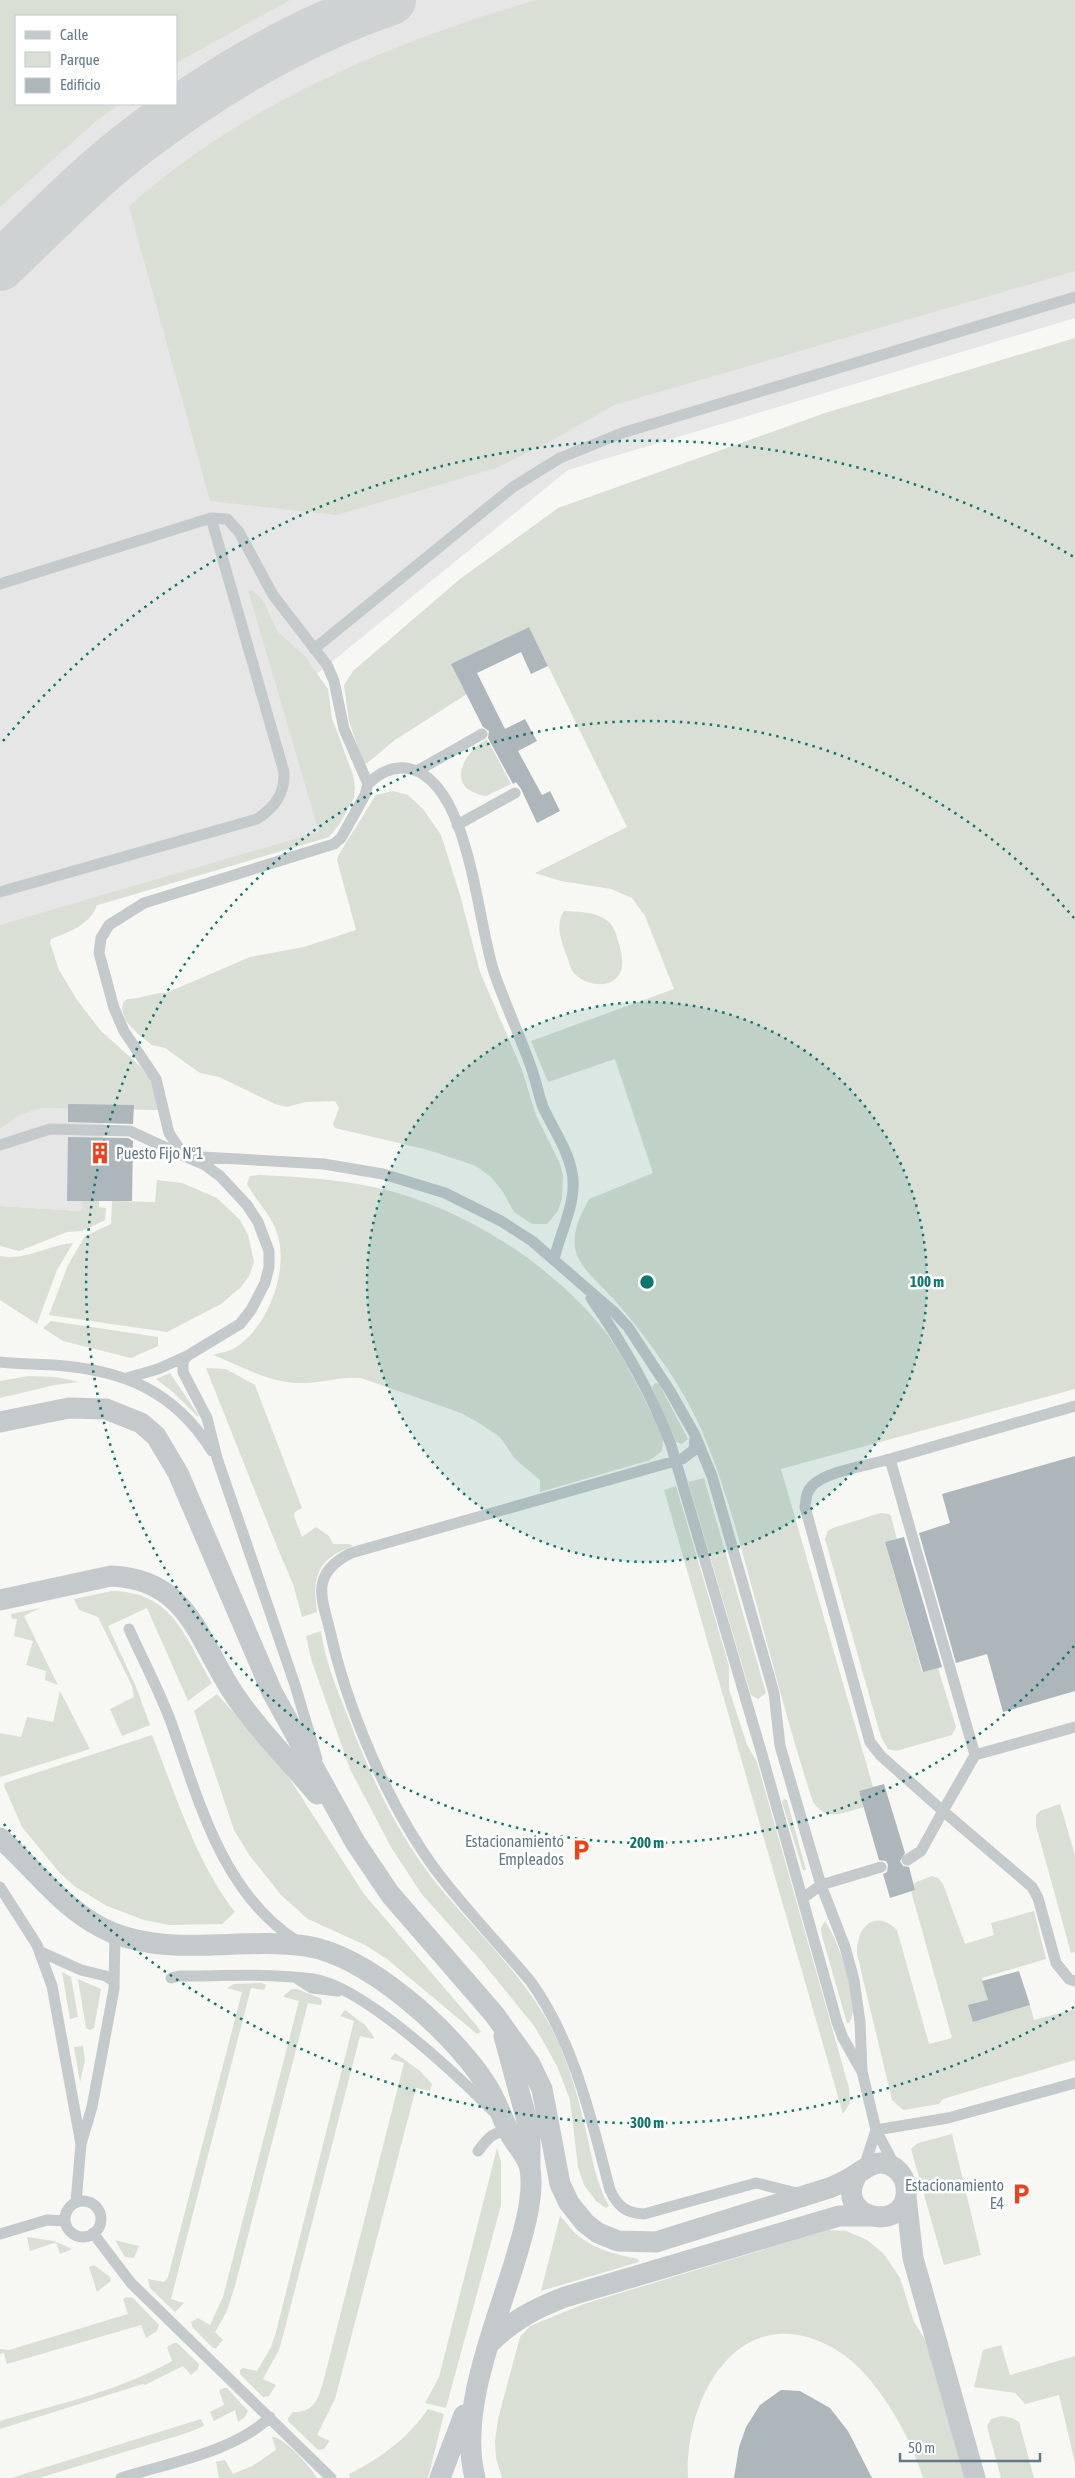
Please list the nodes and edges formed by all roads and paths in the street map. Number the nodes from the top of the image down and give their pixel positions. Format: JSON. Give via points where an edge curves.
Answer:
{"nodes":[{"id":1,"x":1075,"y":298,"type":"edge"},
{"id":2,"x":211,"y":518,"type":"junction"},
{"id":3,"x":0,"y":584,"type":"edge"},
{"id":4,"x":314,"y":649,"type":"junction"},
{"id":5,"x":482,"y":734,"type":"dead end"},
{"id":6,"x":417,"y":771,"type":"junction"},
{"id":7,"x":368,"y":784,"type":"junction"},
{"id":8,"x":516,"y":793,"type":"dead end"},
{"id":9,"x":457,"y":825,"type":"junction"},
{"id":10,"x":0,"y":892,"type":"edge"},
{"id":11,"x":0,"y":1144,"type":"edge"},
{"id":12,"x":184,"y":1156,"type":"junction"},
{"id":13,"x":554,"y":1260,"type":"junction"},
{"id":14,"x":580,"y":1283,"type":"junction"},
{"id":15,"x":187,"y":1356,"type":"junction"},
{"id":16,"x":0,"y":1362,"type":"edge"},
{"id":17,"x":127,"y":1378,"type":"junction"},
{"id":18,"x":1075,"y":1406,"type":"edge"},
{"id":19,"x":0,"y":1422,"type":"edge"},
{"id":20,"x":695,"y":1436,"type":"junction"},
{"id":21,"x":217,"y":1458,"type":"junction"},
{"id":22,"x":890,"y":1459,"type":"junction"},
{"id":23,"x":676,"y":1461,"type":"junction"},
{"id":24,"x":0,"y":1600,"type":"edge"},
{"id":25,"x":129,"y":1629,"type":"dead end"},
{"id":26,"x":1075,"y":1727,"type":"edge"},
{"id":27,"x":780,"y":1746,"type":"junction"},
{"id":28,"x":761,"y":1751,"type":"junction"},
{"id":29,"x":975,"y":1755,"type":"junction"},
{"id":30,"x":328,"y":1792,"type":"junction"},
{"id":31,"x":943,"y":1811,"type":"junction"},
{"id":32,"x":0,"y":1838,"type":"edge"},
{"id":33,"x":355,"y":1842,"type":"junction"},
{"id":34,"x":907,"y":1860,"type":"dead end"},
{"id":35,"x":881,"y":1867,"type":"dead end"},
{"id":36,"x":821,"y":1885,"type":"junction"},
{"id":37,"x":0,"y":1887,"type":"edge"},
{"id":38,"x":803,"y":1898,"type":"junction"},
{"id":39,"x":115,"y":1934,"type":"junction"},
{"id":40,"x":305,"y":1946,"type":"junction"},
{"id":41,"x":41,"y":1952,"type":"junction"},
{"id":42,"x":171,"y":1978,"type":"dead end"},
{"id":43,"x":113,"y":1981,"type":"junction"},
{"id":44,"x":1075,"y":1981,"type":"edge"},
{"id":45,"x":499,"y":2021,"type":"junction"},
{"id":46,"x":862,"y":2071,"type":"junction"},
{"id":47,"x":1075,"y":2083,"type":"edge"},
{"id":48,"x":508,"y":2128,"type":"junction"},
{"id":49,"x":876,"y":2130,"type":"junction"},
{"id":50,"x":81,"y":2144,"type":"junction"},
{"id":51,"x":478,"y":2151,"type":"dead end"},
{"id":52,"x":530,"y":2168,"type":"junction"},
{"id":53,"x":861,"y":2170,"type":"junction"},
{"id":54,"x":897,"y":2170,"type":"junction"},
{"id":55,"x":813,"y":2193,"type":"junction"},
{"id":56,"x":906,"y":2198,"type":"junction"},
{"id":57,"x":76,"y":2202,"type":"junction"},
{"id":58,"x":873,"y":2217,"type":"junction"},
{"id":59,"x":65,"y":2221,"type":"junction"},
{"id":60,"x":93,"y":2233,"type":"junction"},
{"id":61,"x":0,"y":2234,"type":"edge"},
{"id":62,"x":913,"y":2258,"type":"junction"},
{"id":63,"x":490,"y":2344,"type":"junction"},
{"id":64,"x":483,"y":2366,"type":"junction"},
{"id":65,"x":270,"y":2417,"type":"junction"},
{"id":66,"x":329,"y":2475,"type":"edge"},
{"id":67,"x":121,"y":2478,"type":"edge"},
{"id":68,"x":440,"y":2478,"type":"edge"},
{"id":69,"x":475,"y":2478,"type":"edge"},
{"id":70,"x":975,"y":2478,"type":"edge"}],
"edges":[{"from":1,"to":4,"type":"lane","via":[[622,433],[560,458],[514,487]]},
{"from":2,"to":3,"type":"lane"},
{"from":2,"to":4,"type":"lane","via":[[227,519],[239,532],[273,595]]},
{"from":2,"to":10,"type":"lane","via":[[284,772],[285,784],[279,800],[256,818]]},
{"from":4,"to":7,"type":"lane","via":[[331,674],[344,730]]},
{"from":5,"to":6,"type":"lane"},
{"from":6,"to":7,"type":"lane","via":[[401,767],[388,770]]},
{"from":6,"to":9,"type":"lane","via":[[433,782],[448,803]]},
{"from":7,"to":12,"type":"lane","via":[[341,838],[334,844],[144,903],[109,925],[101,938],[99,953],[114,1008],[124,1031],[156,1079],[167,1128]]},
{"from":8,"to":9,"type":"lane"},
{"from":9,"to":13,"type":"lane","via":[[471,865],[494,974],[572,1173],[573,1192]]},
{"from":11,"to":12,"type":"lane","via":[[50,1129],[130,1131]]},
{"from":12,"to":13,"type":"lane","via":[[324,1164],[383,1174],[445,1193],[501,1221]]},
{"from":12,"to":15,"type":"lane","via":[[220,1176],[247,1205],[269,1251],[269,1267],[258,1299],[240,1324]]},
{"from":13,"to":14,"type":"lane"},
{"from":14,"to":20,"type":"lane","via":[[615,1313],[639,1341]]},
{"from":14,"to":23,"type":"lane","via":[[626,1350],[660,1416]]},
{"from":15,"to":17,"type":"lane"},
{"from":15,"to":21,"type":"lane","via":[[183,1361],[183,1372],[207,1418]]},
{"from":16,"to":17,"type":"lane","via":[[55,1366]]},
{"from":17,"to":21,"type":"lane","via":[[151,1388],[174,1406],[195,1427]]},
{"from":18,"to":22,"type":"lane"},
{"from":19,"to":30,"type":"street","via":[[69,1408],[106,1409],[141,1423],[156,1436],[178,1473],[272,1692]]},
{"from":20,"to":23,"type":"lane","via":[[694,1450]]},
{"from":20,"to":27,"type":"lane","via":[[712,1476],[774,1693]]},
{"from":21,"to":30,"type":"lane"},
{"from":22,"to":29,"type":"lane"},
{"from":22,"to":31,"type":"lane","via":[[823,1478],[806,1495],[805,1508],[870,1742],[881,1756]]},
{"from":23,"to":28,"type":"lane"},
{"from":23,"to":55,"type":"lane","via":[[351,1553],[336,1562],[324,1578],[322,1594],[326,1617],[337,1662],[369,1748],[408,1829],[435,1869],[545,2001],[566,2044],[588,2104],[610,2190],[623,2209],[644,2214],[756,2183],[801,2194]]},
{"from":24,"to":33,"type":"street","via":[[111,1576],[128,1577],[158,1589],[188,1613],[238,1700]]},
{"from":25,"to":40,"type":"lane","via":[[170,1720],[199,1805],[218,1848],[243,1888],[268,1919]]},
{"from":26,"to":29,"type":"lane"},
{"from":27,"to":28,"type":"lane"},
{"from":27,"to":36,"type":"lane"},
{"from":28,"to":38,"type":"lane"},
{"from":29,"to":31,"type":"lane"},
{"from":30,"to":33,"type":"street"},
{"from":31,"to":34,"type":"lane","via":[[921,1851]]},
{"from":31,"to":44,"type":"lane","via":[[1032,1887],[1056,1963],[1069,1980]]},
{"from":32,"to":39,"type":"street","via":[[71,1909]]},
{"from":33,"to":45,"type":"street","via":[[390,1894]]},
{"from":35,"to":36,"type":"lane"},
{"from":36,"to":38,"type":"lane"},
{"from":36,"to":46,"type":"lane","via":[[854,1980]]},
{"from":37,"to":41,"type":"lane"},
{"from":38,"to":46,"type":"lane","via":[[837,2022]]},
{"from":39,"to":40,"type":"street","via":[[173,1945]]},
{"from":39,"to":43,"type":"lane"},
{"from":40,"to":48,"type":"street","via":[[354,1963],[416,2008],[470,2060],[499,2105]]},
{"from":41,"to":43,"type":"lane"},
{"from":41,"to":50,"type":"lane","via":[[52,1986]]},
{"from":42,"to":48,"type":"lane","via":[[249,1975],[313,1979],[343,1991],[372,2008],[446,2066]]},
{"from":43,"to":50,"type":"lane","via":[[92,2107]]},
{"from":45,"to":52,"type":"street","via":[[530,2132]]},
{"from":45,"to":55,"type":"street","via":[[530,2064],[542,2089],[564,2194],[579,2217],[598,2233],[623,2242],[656,2242]]},
{"from":46,"to":49,"type":"lane"},
{"from":47,"to":49,"type":"lane","via":[[948,2118]]},
{"from":48,"to":51,"type":"lane","via":[[490,2136]]},
{"from":48,"to":52,"type":"street"},
{"from":49,"to":53,"type":"lane"},
{"from":49,"to":54,"type":"lane"},
{"from":50,"to":57,"type":"lane"},
{"from":52,"to":63,"type":"street","via":[[528,2218]]},
{"from":53,"to":54,"type":"street","via":[[882,2163]]},
{"from":53,"to":55,"type":"street"},
{"from":53,"to":58,"type":"street","via":[[851,2189],[852,2198],[856,2206]]},
{"from":54,"to":56,"type":"street","via":[[907,2188]]},
{"from":56,"to":58,"type":"street","via":[[895,2213]]},
{"from":56,"to":62,"type":"street"},
{"from":57,"to":59,"type":"lane","via":[[67,2210]]},
{"from":57,"to":60,"type":"lane","via":[[87,2202],[97,2208],[100,2219]]},
{"from":58,"to":62,"type":"street"},
{"from":58,"to":63,"type":"street","via":[[839,2216],[565,2297],[513,2322]]},
{"from":59,"to":60,"type":"lane","via":[[69,2230],[78,2236]]},
{"from":59,"to":61,"type":"lane","via":[[47,2220]]},
{"from":60,"to":65,"type":"lane","via":[[131,2283]]},
{"from":62,"to":70,"type":"street"},
{"from":63,"to":64,"type":"street"},
{"from":64,"to":68,"type":"street"},
{"from":64,"to":69,"type":"street","via":[[469,2443]]},
{"from":65,"to":66,"type":"lane"},
{"from":65,"to":67,"type":"lane","via":[[257,2430],[230,2445]]}]}
